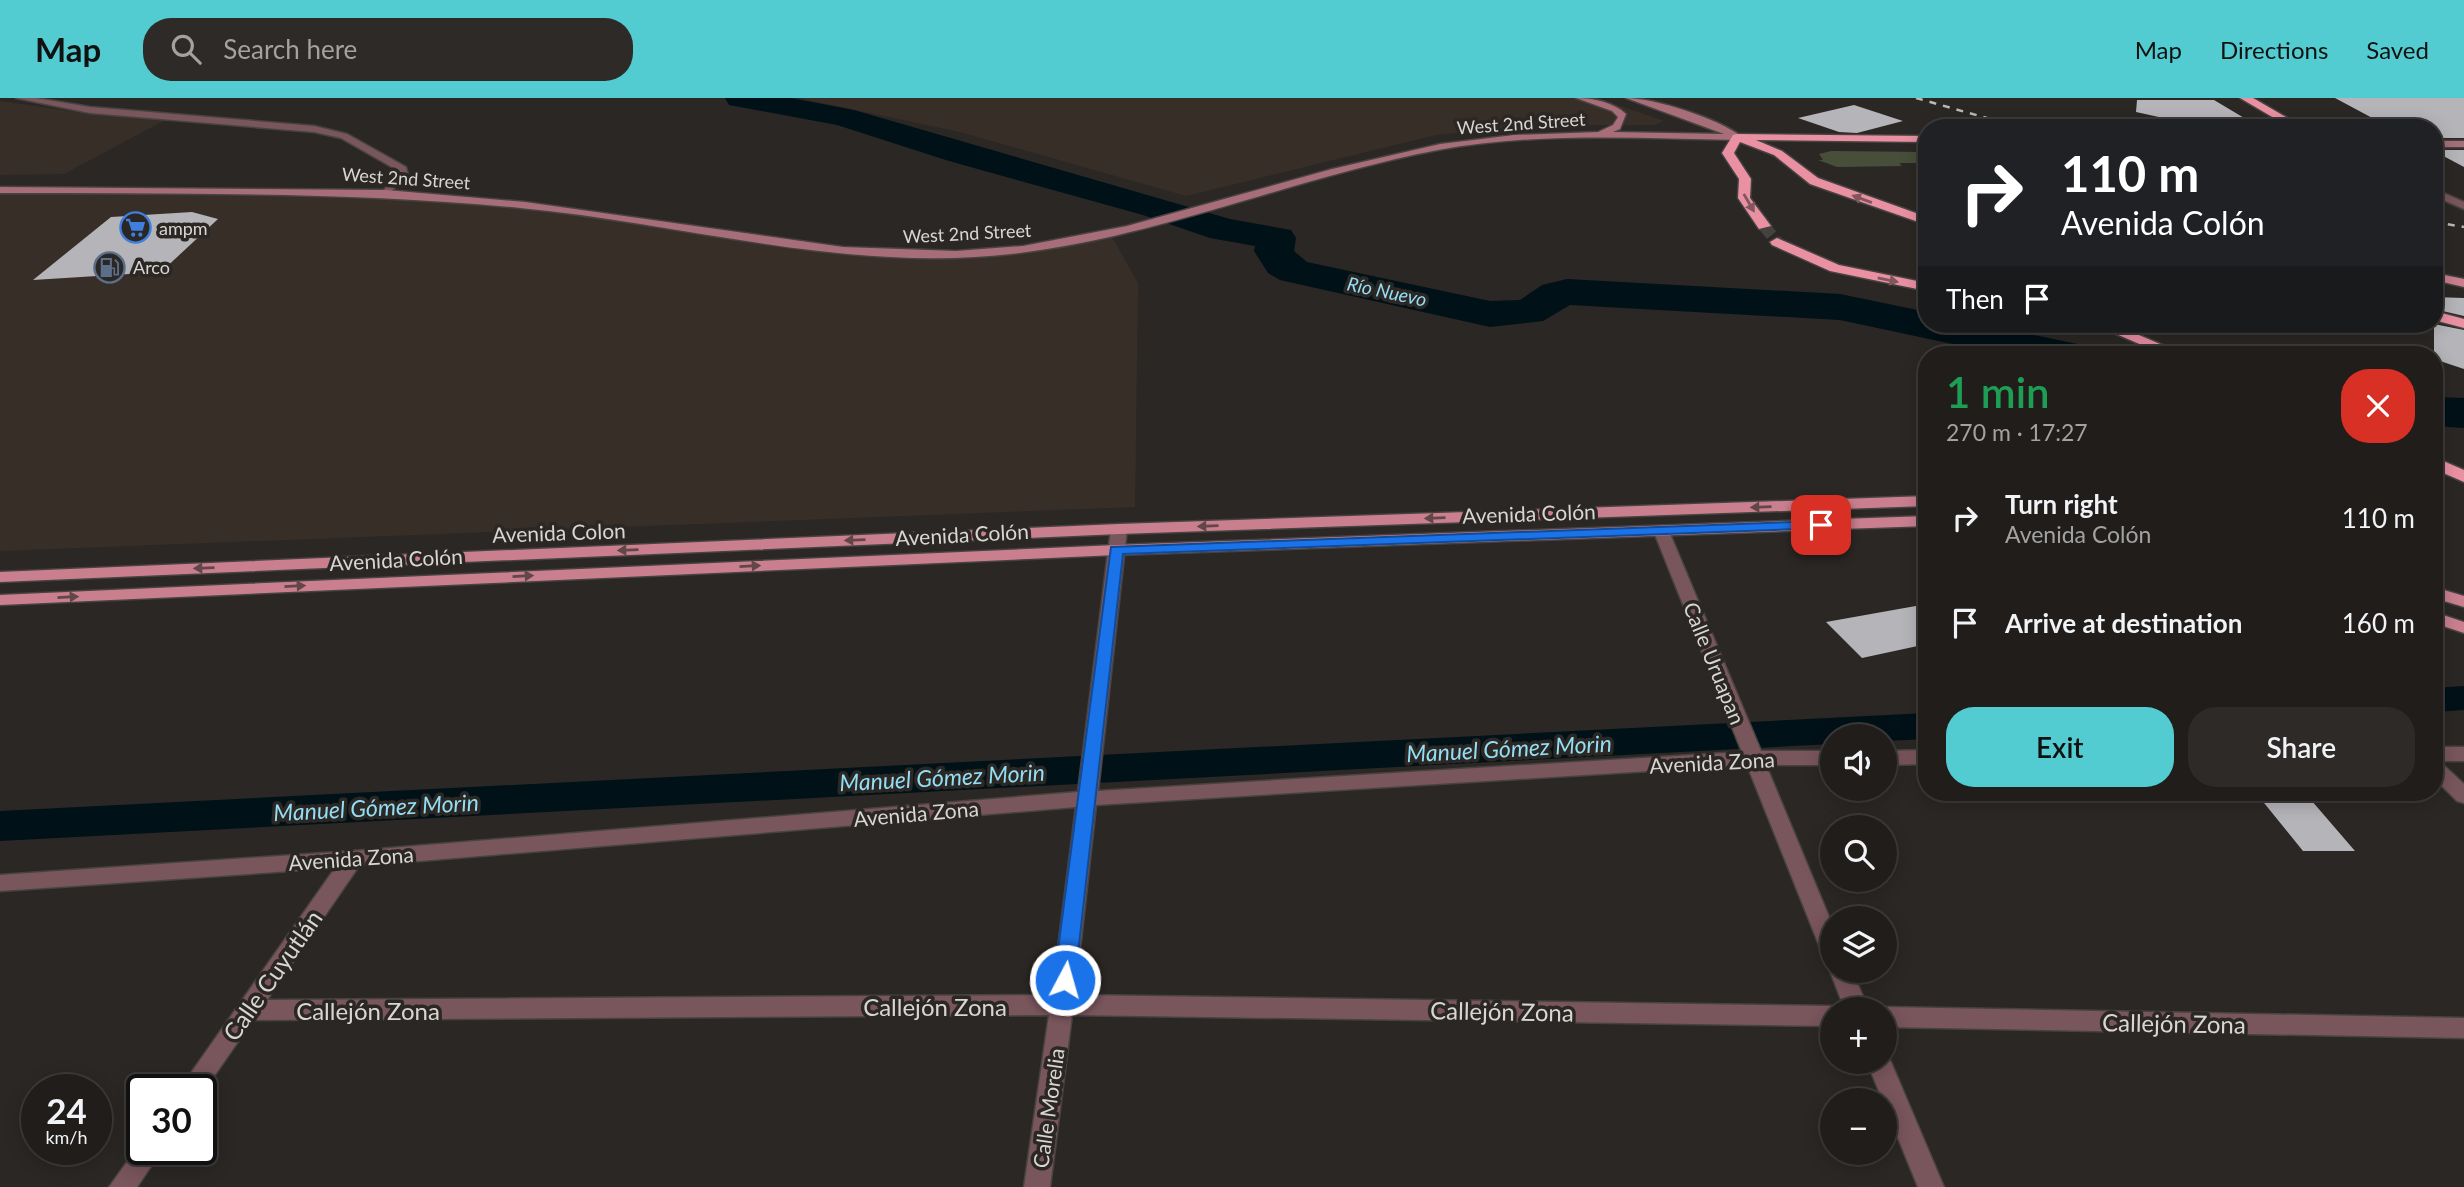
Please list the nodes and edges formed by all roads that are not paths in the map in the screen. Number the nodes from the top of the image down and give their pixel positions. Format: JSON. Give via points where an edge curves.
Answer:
{"nodes":[{"id":1,"x":20,"y":98,"type":"edge"},
{"id":2,"x":1580,"y":98,"type":"edge"},
{"id":3,"x":1630,"y":98,"type":"edge"},
{"id":4,"x":2245,"y":98,"type":"edge"},
{"id":5,"x":2284,"y":119,"type":"edge"},
{"id":6,"x":1597,"y":136,"type":"junction"},
{"id":7,"x":1737,"y":136,"type":"junction"},
{"id":8,"x":1918,"y":139,"type":"edge"},
{"id":9,"x":2443,"y":144,"type":"edge"},
{"id":10,"x":2464,"y":144,"type":"edge"},
{"id":11,"x":0,"y":190,"type":"edge"},
{"id":12,"x":386,"y":193,"type":"junction"},
{"id":13,"x":2443,"y":196,"type":"edge"},
{"id":14,"x":2460,"y":205,"type":"edge"},
{"id":15,"x":1918,"y":218,"type":"edge"},
{"id":16,"x":1764,"y":226,"type":"tunnel mouth"},
{"id":17,"x":1777,"y":242,"type":"tunnel mouth"},
{"id":18,"x":2443,"y":278,"type":"edge"},
{"id":19,"x":2464,"y":283,"type":"edge"},
{"id":20,"x":1918,"y":285,"type":"edge"},
{"id":21,"x":2443,"y":318,"type":"edge"},
{"id":22,"x":2464,"y":324,"type":"edge"},
{"id":23,"x":2123,"y":333,"type":"edge"},
{"id":24,"x":2156,"y":346,"type":"edge"},
{"id":25,"x":2443,"y":467,"type":"edge"},
{"id":26,"x":2464,"y":477,"type":"edge"},
{"id":27,"x":1918,"y":501,"type":"edge"},
{"id":28,"x":1918,"y":521,"type":"edge"},
{"id":29,"x":1119,"y":529,"type":"junction"},
{"id":30,"x":1662,"y":532,"type":"junction"},
{"id":31,"x":1116,"y":550,"type":"junction"},
{"id":32,"x":0,"y":577,"type":"edge"},
{"id":33,"x":2443,"y":595,"type":"edge"},
{"id":34,"x":0,"y":600,"type":"edge"},
{"id":35,"x":2464,"y":602,"type":"edge"},
{"id":36,"x":2443,"y":620,"type":"edge"},
{"id":37,"x":2464,"y":628,"type":"edge"},
{"id":38,"x":2443,"y":754,"type":"edge"},
{"id":39,"x":2464,"y":754,"type":"edge"},
{"id":40,"x":1918,"y":757,"type":"edge"},
{"id":41,"x":1754,"y":758,"type":"junction"},
{"id":42,"x":1820,"y":758,"type":"edge"},
{"id":43,"x":1897,"y":758,"type":"edge"},
{"id":44,"x":2443,"y":775,"type":"edge"},
{"id":45,"x":2464,"y":796,"type":"edge"},
{"id":46,"x":1084,"y":799,"type":"junction"},
{"id":47,"x":353,"y":859,"type":"junction"},
{"id":48,"x":0,"y":883,"type":"edge"},
{"id":49,"x":1820,"y":920,"type":"edge"},
{"id":50,"x":1062,"y":1005,"type":"junction"},
{"id":51,"x":247,"y":1010,"type":"junction"},
{"id":52,"x":1820,"y":1016,"type":"edge"},
{"id":53,"x":1897,"y":1017,"type":"edge"},
{"id":54,"x":2464,"y":1028,"type":"edge"},
{"id":55,"x":202,"y":1074,"type":"edge"},
{"id":56,"x":1884,"y":1074,"type":"edge"},
{"id":57,"x":138,"y":1165,"type":"edge"},
{"id":58,"x":122,"y":1187,"type":"edge"},
{"id":59,"x":1037,"y":1187,"type":"edge"},
{"id":60,"x":1931,"y":1187,"type":"edge"}],
"edges":[{"from":1,"to":12,"type":"street","via":[[82,109],[334,133],[402,169],[403,175]]},
{"from":2,"to":6,"type":"street","via":[[1623,116],[1617,127]]},
{"from":3,"to":7,"type":"street","via":[[1695,117]]},
{"from":4,"to":5,"type":"highway"},
{"from":6,"to":7,"type":"street","name":"West 2nd Street"},
{"from":6,"to":12,"type":"street","name":"West 2nd Street","via":[[1509,138],[1437,148],[1136,226],[1023,249],[973,254],[884,254],[514,204]]},
{"from":7,"to":8,"type":"highway","name":"West 2nd Street"},
{"from":15,"to":7,"type":"highway","one_way":true,"via":[[1814,181],[1778,153]]},
{"from":7,"to":16,"type":"highway","one_way":true,"via":[[1728,153],[1745,179],[1744,198]]},
{"from":9,"to":10,"type":"street"},
{"from":11,"to":12,"type":"street","name":"West 2nd Street"},
{"from":13,"to":14,"type":"street"},
{"from":17,"to":20,"type":"highway","one_way":true,"via":[[1835,268]]},
{"from":18,"to":19,"type":"main road"},
{"from":21,"to":22,"type":"highway"},
{"from":23,"to":24,"type":"highway"},
{"from":25,"to":26,"type":"highway"},
{"from":27,"to":29,"type":"main road","name":"Avenida Colón","one_way":true},
{"from":28,"to":30,"type":"main road","name":"Avenida Colón"},
{"from":29,"to":31,"type":"street","name":"Calle Morelia"},
{"from":29,"to":32,"type":"main road","name":"Avenida Colon","one_way":true},
{"from":30,"to":31,"type":"main road","name":"Avenida Colón"},
{"from":30,"to":41,"type":"street","name":"Calle Uruapan"},
{"from":34,"to":31,"type":"main road","name":"Avenida Colón","one_way":true},
{"from":31,"to":46,"type":"street","name":"Calle Morelia"},
{"from":33,"to":35,"type":"main road"},
{"from":36,"to":37,"type":"main road"},
{"from":38,"to":39,"type":"street"},
{"from":40,"to":43,"type":"street"},
{"from":41,"to":42,"type":"street","name":"Avenida Zona"},
{"from":41,"to":46,"type":"street","name":"Avenida Zona"},
{"from":41,"to":49,"type":"street","name":"Calle Uruapan"},
{"from":44,"to":45,"type":"street"},
{"from":46,"to":47,"type":"street","name":"Avenida Zona"},
{"from":46,"to":50,"type":"street","name":"Calle Morelia"},
{"from":47,"to":48,"type":"street","name":"Avenida Zona"},
{"from":47,"to":51,"type":"street","name":"Calle Cuyutlán"},
{"from":50,"to":51,"type":"street","name":"Callejón Zona"},
{"from":50,"to":52,"type":"street","name":"Callejón Zona"},
{"from":50,"to":59,"type":"street","name":"Calle Morelia"},
{"from":51,"to":55,"type":"street","name":"Calle Cuyutlán"},
{"from":53,"to":54,"type":"street","name":"Callejón Zona"},
{"from":56,"to":60,"type":"street"},
{"from":57,"to":58,"type":"street"}]}
